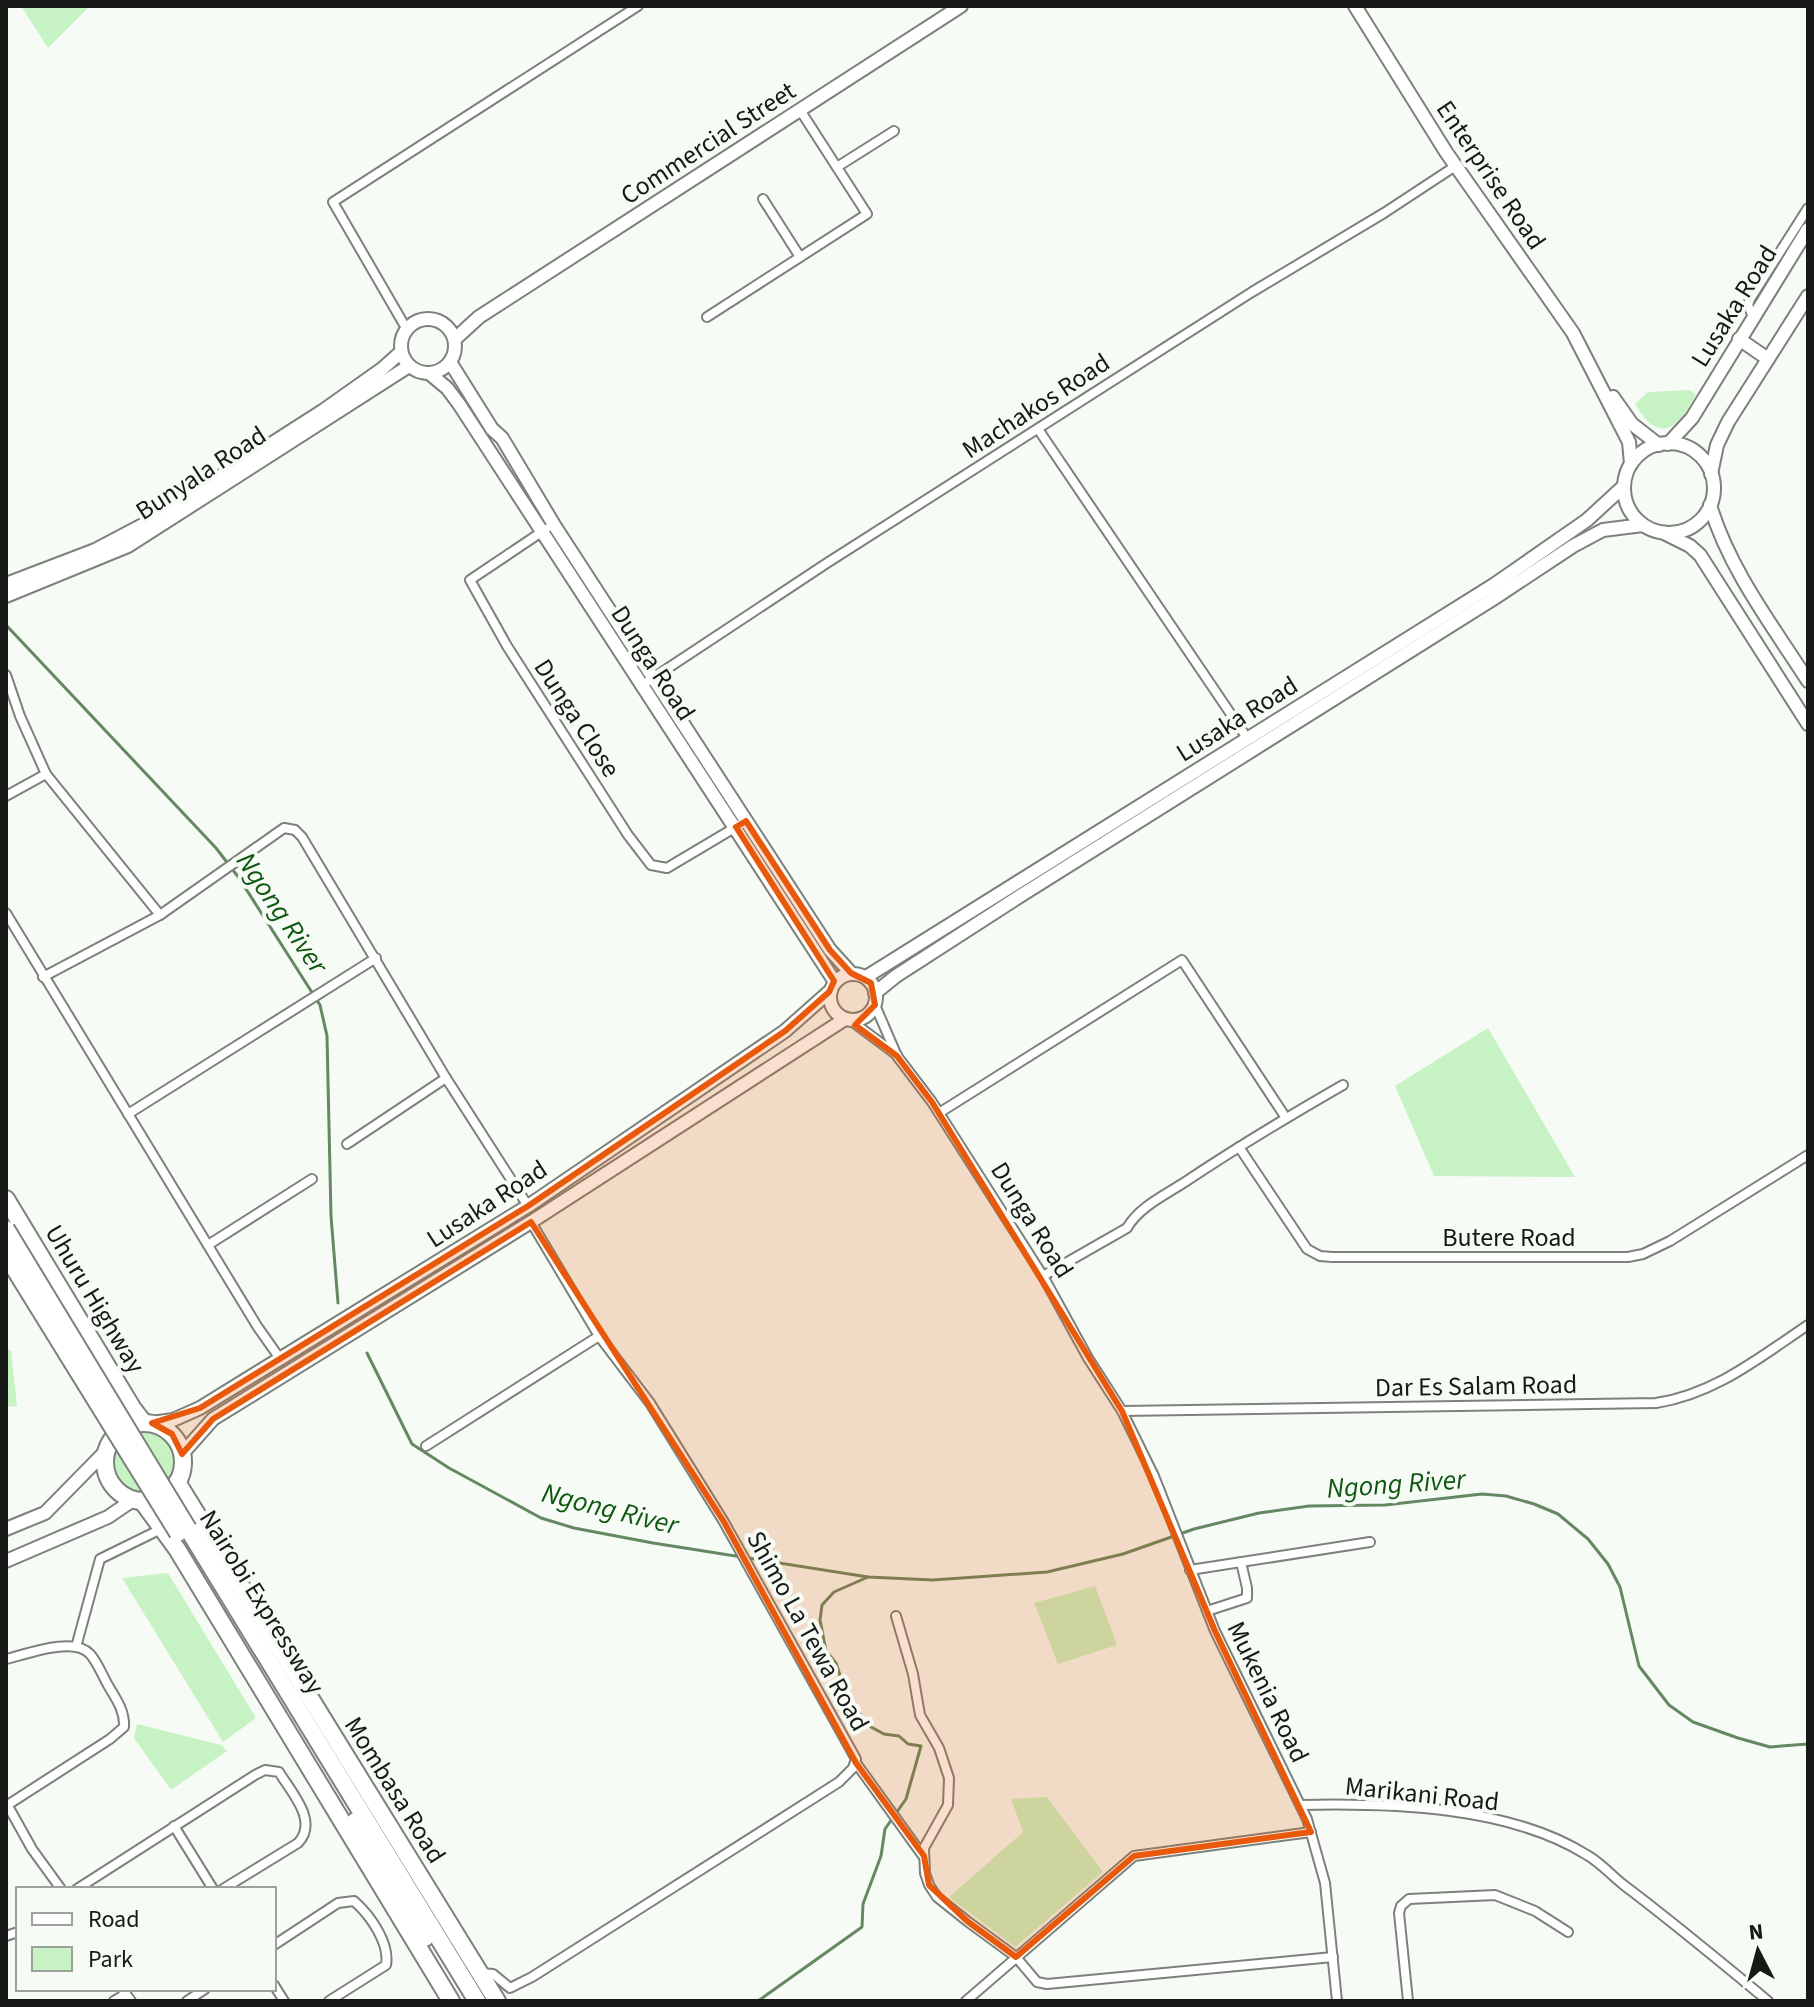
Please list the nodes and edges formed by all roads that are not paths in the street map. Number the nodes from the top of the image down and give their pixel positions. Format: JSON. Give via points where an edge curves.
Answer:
{"nodes":[{"id":1,"x":638,"y":6,"type":"edge"},
{"id":2,"x":961,"y":6,"type":"edge"},
{"id":3,"x":1355,"y":6,"type":"edge"},
{"id":4,"x":800,"y":110,"type":"junction"},
{"id":5,"x":894,"y":131,"type":"dead end"},
{"id":6,"x":1457,"y":165,"type":"junction"},
{"id":7,"x":837,"y":167,"type":"junction"},
{"id":8,"x":763,"y":199,"type":"dead end"},
{"id":9,"x":1808,"y":208,"type":"edge"},
{"id":10,"x":1808,"y":229,"type":"edge"},
{"id":11,"x":800,"y":257,"type":"junction"},
{"id":12,"x":1808,"y":296,"type":"edge"},
{"id":13,"x":479,"y":317,"type":"junction"},
{"id":14,"x":707,"y":317,"type":"dead end"},
{"id":15,"x":1753,"y":317,"type":"junction"},
{"id":16,"x":445,"y":324,"type":"junction"},
{"id":17,"x":406,"y":328,"type":"junction"},
{"id":18,"x":455,"y":339,"type":"junction"},
{"id":19,"x":1739,"y":339,"type":"junction"},
{"id":20,"x":401,"y":352,"type":"junction"},
{"id":21,"x":1768,"y":359,"type":"junction"},
{"id":22,"x":450,"y":362,"type":"junction"},
{"id":23,"x":409,"y":366,"type":"junction"},
{"id":24,"x":1592,"y":369,"type":"junction"},
{"id":25,"x":429,"y":373,"type":"junction"},
{"id":26,"x":1038,"y":429,"type":"junction"},
{"id":27,"x":1664,"y":444,"type":"junction"},
{"id":28,"x":1631,"y":464,"type":"junction"},
{"id":29,"x":1711,"y":474,"type":"junction"},
{"id":30,"x":1624,"y":486,"type":"junction"},
{"id":31,"x":1710,"y":505,"type":"junction"},
{"id":32,"x":554,"y":525,"type":"junction"},
{"id":33,"x":1643,"y":525,"type":"junction"},
{"id":34,"x":542,"y":532,"type":"junction"},
{"id":35,"x":1662,"y":533,"type":"junction"},
{"id":36,"x":6,"y":584,"type":"edge"},
{"id":37,"x":6,"y":596,"type":"edge"},
{"id":38,"x":6,"y":675,"type":"edge"},
{"id":39,"x":653,"y":679,"type":"junction"},
{"id":40,"x":1808,"y":681,"type":"edge"},
{"id":41,"x":641,"y":686,"type":"junction"},
{"id":42,"x":1808,"y":724,"type":"edge"},
{"id":43,"x":1247,"y":738,"type":"junction"},
{"id":44,"x":46,"y":774,"type":"junction"},
{"id":45,"x":6,"y":796,"type":"edge"},
{"id":46,"x":741,"y":824,"type":"junction"},
{"id":47,"x":6,"y":913,"type":"edge"},
{"id":48,"x":160,"y":915,"type":"junction"},
{"id":49,"x":376,"y":958,"type":"junction"},
{"id":50,"x":851,"y":973,"type":"junction"},
{"id":51,"x":43,"y":977,"type":"junction"},
{"id":52,"x":866,"y":977,"type":"junction"},
{"id":53,"x":832,"y":987,"type":"junction"},
{"id":54,"x":875,"y":999,"type":"junction"},
{"id":55,"x":848,"y":1019,"type":"junction"},
{"id":56,"x":897,"y":1056,"type":"junction"},
{"id":57,"x":446,"y":1078,"type":"junction"},
{"id":58,"x":1343,"y":1085,"type":"dead end"},
{"id":59,"x":939,"y":1113,"type":"junction"},
{"id":60,"x":128,"y":1114,"type":"junction"},
{"id":61,"x":1286,"y":1118,"type":"junction"},
{"id":62,"x":347,"y":1144,"type":"dead end"},
{"id":63,"x":1239,"y":1147,"type":"junction"},
{"id":64,"x":1808,"y":1155,"type":"edge"},
{"id":65,"x":312,"y":1179,"type":"dead end"},
{"id":66,"x":6,"y":1199,"type":"edge"},
{"id":67,"x":528,"y":1206,"type":"junction"},
{"id":68,"x":531,"y":1222,"type":"junction"},
{"id":69,"x":6,"y":1229,"type":"edge"},
{"id":70,"x":208,"y":1245,"type":"junction"},
{"id":71,"x":6,"y":1255,"type":"edge"},
{"id":72,"x":6,"y":1266,"type":"edge"},
{"id":73,"x":1043,"y":1276,"type":"junction"},
{"id":74,"x":1808,"y":1325,"type":"edge"},
{"id":75,"x":599,"y":1336,"type":"junction"},
{"id":76,"x":281,"y":1360,"type":"junction"},
{"id":77,"x":1122,"y":1411,"type":"junction"},
{"id":78,"x":148,"y":1423,"type":"junction"},
{"id":79,"x":426,"y":1446,"type":"dead end"},
{"id":80,"x":108,"y":1447,"type":"junction"},
{"id":81,"x":182,"y":1454,"type":"junction"},
{"id":82,"x":177,"y":1482,"type":"junction"},
{"id":83,"x":137,"y":1500,"type":"junction"},
{"id":84,"x":162,"y":1528,"type":"junction"},
{"id":85,"x":6,"y":1529,"type":"edge"},
{"id":86,"x":1370,"y":1542,"type":"dead end"},
{"id":87,"x":6,"y":1561,"type":"edge"},
{"id":88,"x":1241,"y":1562,"type":"junction"},
{"id":89,"x":1190,"y":1570,"type":"junction"},
{"id":90,"x":1207,"y":1611,"type":"junction"},
{"id":91,"x":896,"y":1616,"type":"dead end"},
{"id":92,"x":76,"y":1647,"type":"junction"},
{"id":93,"x":6,"y":1659,"type":"edge"},
{"id":94,"x":856,"y":1763,"type":"junction"},
{"id":95,"x":1301,"y":1805,"type":"junction"},
{"id":96,"x":7,"y":1806,"type":"edge"},
{"id":97,"x":174,"y":1826,"type":"junction"},
{"id":98,"x":1311,"y":1832,"type":"junction"},
{"id":99,"x":924,"y":1856,"type":"junction"},
{"id":100,"x":60,"y":1887,"type":"edge"},
{"id":101,"x":80,"y":1887,"type":"edge"},
{"id":102,"x":212,"y":1887,"type":"edge"},
{"id":103,"x":226,"y":1887,"type":"edge"},
{"id":104,"x":1568,"y":1932,"type":"dead end"},
{"id":105,"x":276,"y":1944,"type":"edge"},
{"id":106,"x":1016,"y":1957,"type":"junction"},
{"id":107,"x":1333,"y":1957,"type":"junction"},
{"id":108,"x":479,"y":1973,"type":"junction"},
{"id":109,"x":126,"y":1995,"type":"edge"},
{"id":110,"x":114,"y":2001,"type":"edge"},
{"id":111,"x":329,"y":2001,"type":"edge"},
{"id":112,"x":451,"y":2001,"type":"edge"},
{"id":113,"x":463,"y":2001,"type":"edge"},
{"id":114,"x":477,"y":2001,"type":"edge"},
{"id":115,"x":497,"y":2001,"type":"edge"},
{"id":116,"x":966,"y":2001,"type":"edge"},
{"id":117,"x":1337,"y":2001,"type":"edge"},
{"id":118,"x":1408,"y":2001,"type":"edge"},
{"id":119,"x":1768,"y":2001,"type":"edge"}],
"edges":[{"from":1,"to":17,"type":"street","via":[[333,202]]},
{"from":2,"to":4,"type":"main road","name":"Commercial Street"},
{"from":3,"to":6,"type":"main road","name":"Enterprise Road"},
{"from":4,"to":7,"type":"street"},
{"from":4,"to":13,"type":"main road","name":"Commercial Street"},
{"from":5,"to":7,"type":"street"},
{"from":6,"to":24,"type":"main road","name":"Enterprise Road","via":[[1573,333]]},
{"from":6,"to":26,"type":"street","name":"Machakos Road"},
{"from":7,"to":11,"type":"street","via":[[867,214]]},
{"from":8,"to":11,"type":"street"},
{"from":9,"to":15,"type":"street","via":[[1750,299]]},
{"from":10,"to":15,"type":"main road","name":"Lusaka Road"},
{"from":11,"to":14,"type":"street"},
{"from":12,"to":21,"type":"main road"},
{"from":13,"to":16,"type":"main road","name":"Commercial Street"},
{"from":13,"to":18,"type":"main road","name":"Commercial Street"},
{"from":15,"to":19,"type":"main road","name":"Lusaka Road"},
{"from":16,"to":17,"type":"main road","via":[[425,318]]},
{"from":16,"to":18,"type":"main road"},
{"from":17,"to":20,"type":"main road"},
{"from":18,"to":22,"type":"main road"},
{"from":19,"to":21,"type":"main road"},
{"from":19,"to":27,"type":"main road","name":"Lusaka Road","via":[[1692,418]]},
{"from":20,"to":23,"type":"main road"},
{"from":20,"to":36,"type":"main road","name":"Bunyala Road","via":[[324,410],[152,520],[95,550]]},
{"from":21,"to":29,"type":"main road","via":[[1722,434]]},
{"from":22,"to":25,"type":"main road"},
{"from":22,"to":32,"type":"main road","name":"Dunga Road"},
{"from":23,"to":25,"type":"main road"},
{"from":23,"to":37,"type":"main road","name":"Bunyala Road","via":[[128,546]]},
{"from":24,"to":27,"type":"main road","name":"Enterprise Road","via":[[1632,424]]},
{"from":24,"to":28,"type":"main road","name":"Enterprise Road","via":[[1629,442]]},
{"from":25,"to":34,"type":"main road","name":"Dunga Road","via":[[459,404]]},
{"from":26,"to":39,"type":"street","name":"Machakos Road"},
{"from":26,"to":43,"type":"street"},
{"from":27,"to":28,"type":"main road"},
{"from":27,"to":29,"type":"main road","via":[[1690,449]]},
{"from":28,"to":30,"type":"main road"},
{"from":29,"to":31,"type":"main road"},
{"from":30,"to":33,"type":"main road","via":[[1628,508]]},
{"from":30,"to":43,"type":"main road","name":"Lusaka Road","via":[[1587,520],[1495,584]]},
{"from":31,"to":35,"type":"main road","via":[[1696,524]]},
{"from":31,"to":40,"type":"main road","via":[[1739,572]]},
{"from":32,"to":34,"type":"street","name":"Dunga Close"},
{"from":32,"to":39,"type":"main road","name":"Dunga Road"},
{"from":33,"to":35,"type":"main road"},
{"from":33,"to":54,"type":"main road","name":"Lusaka Road","via":[[1603,530],[1582,540],[896,976]]},
{"from":34,"to":41,"type":"main road","name":"Dunga Road"},
{"from":34,"to":46,"type":"street","name":"Dunga Close","via":[[470,580],[628,835],[651,865],[667,868]]},
{"from":35,"to":42,"type":"main road","via":[[1700,555]]},
{"from":38,"to":44,"type":"street"},
{"from":39,"to":41,"type":"street","name":"Machakos Road"},
{"from":39,"to":46,"type":"main road","name":"Dunga Road"},
{"from":41,"to":46,"type":"main road","name":"Dunga Road"},
{"from":43,"to":52,"type":"main road","name":"Lusaka Road"},
{"from":44,"to":45,"type":"street"},
{"from":44,"to":48,"type":"street"},
{"from":46,"to":50,"type":"main road","name":"Dunga Road"},
{"from":46,"to":53,"type":"main road","name":"Dunga Road"},
{"from":47,"to":51,"type":"street"},
{"from":48,"to":49,"type":"street","via":[[284,828],[295,830]]},
{"from":48,"to":51,"type":"street"},
{"from":49,"to":57,"type":"street"},
{"from":49,"to":60,"type":"street"},
{"from":50,"to":52,"type":"main road"},
{"from":50,"to":53,"type":"main road"},
{"from":51,"to":60,"type":"street"},
{"from":52,"to":54,"type":"main road"},
{"from":53,"to":55,"type":"main road","via":[[832,1007]]},
{"from":53,"to":67,"type":"main road","name":"Lusaka Road","via":[[785,1031]]},
{"from":54,"to":55,"type":"main road","via":[[865,1017]]},
{"from":54,"to":56,"type":"street","name":"Dunga Road"},
{"from":55,"to":56,"type":"street","name":"Dunga Road"},
{"from":55,"to":68,"type":"main road","name":"Lusaka Road"},
{"from":56,"to":59,"type":"street","name":"Dunga Road"},
{"from":57,"to":62,"type":"street"},
{"from":57,"to":67,"type":"street"},
{"from":58,"to":61,"type":"street"},
{"from":59,"to":61,"type":"street","via":[[1182,960]]},
{"from":59,"to":73,"type":"street","name":"Dunga Road"},
{"from":60,"to":70,"type":"street"},
{"from":61,"to":63,"type":"street"},
{"from":63,"to":64,"type":"street","name":"Butere Road","via":[[1307,1249],[1332,1257],[1643,1254]]},
{"from":63,"to":73,"type":"street","via":[[1133,1217],[1127,1228]]},
{"from":65,"to":70,"type":"street"},
{"from":66,"to":78,"type":"highway","name":"Uhuru Highway","via":[[133,1409]]},
{"from":67,"to":76,"type":"main road","name":"Lusaka Road"},
{"from":68,"to":75,"type":"street","name":"Shimo La Tewa Road"},
{"from":68,"to":81,"type":"main road","name":"Lusaka Road","via":[[213,1419]]},
{"from":69,"to":114,"type":"highway","name":"Nairobi Expressway","bridge":true},
{"from":70,"to":76,"type":"street"},
{"from":71,"to":113,"type":"highway","name":"Nairobi Expressway","bridge":true},
{"from":72,"to":80,"type":"highway","via":[[101,1418]]},
{"from":73,"to":77,"type":"street","name":"Dunga Road"},
{"from":74,"to":77,"type":"street","name":"Dar Es Salam Road","via":[[1703,1392],[1656,1403]]},
{"from":75,"to":79,"type":"street"},
{"from":75,"to":94,"type":"street","name":"Shimo La Tewa Road","via":[[650,1403],[724,1522]]},
{"from":76,"to":78,"type":"main road","name":"Lusaka Road","via":[[200,1408],[173,1420]]},
{"from":77,"to":89,"type":"street","name":"Mukenia Road"},
{"from":78,"to":80,"type":"highway","via":[[126,1427]]},
{"from":78,"to":81,"type":"highway","via":[[172,1434]]},
{"from":80,"to":83,"type":"highway","via":[[107,1476],[113,1487]]},
{"from":80,"to":85,"type":"main road","via":[[45,1513]]},
{"from":81,"to":82,"type":"highway"},
{"from":82,"to":83,"type":"highway","via":[[162,1497]]},
{"from":82,"to":108,"type":"highway","name":"Mombasa Road"},
{"from":83,"to":84,"type":"highway"},
{"from":83,"to":87,"type":"main road"},
{"from":84,"to":92,"type":"street","via":[[100,1559]]},
{"from":84,"to":112,"type":"highway"},
{"from":86,"to":88,"type":"street"},
{"from":88,"to":89,"type":"street"},
{"from":88,"to":90,"type":"street","via":[[1247,1598]]},
{"from":89,"to":90,"type":"street","name":"Mukenia Road"},
{"from":90,"to":95,"type":"street","name":"Mukenia Road"},
{"from":91,"to":99,"type":"street","via":[[920,1715],[949,1778],[948,1805]]},
{"from":92,"to":93,"type":"street"},
{"from":92,"to":96,"type":"street","via":[[90,1654],[122,1709],[124,1727]]},
{"from":94,"to":99,"type":"street"},
{"from":94,"to":108,"type":"street","name":"Shimo La Tewa Road","via":[[839,1782],[532,1977],[510,1988],[493,1974]]},
{"from":95,"to":98,"type":"street","name":"Mukenia Road"},
{"from":95,"to":119,"type":"street","name":"Marikani Road","via":[[1474,1814],[1548,1837],[1587,1855]]},
{"from":96,"to":100,"type":"street"},
{"from":97,"to":101,"type":"street"},
{"from":97,"to":102,"type":"street"},
{"from":97,"to":103,"type":"street","via":[[255,1775],[279,1772],[306,1821],[304,1836]]},
{"from":98,"to":106,"type":"street","via":[[1134,1856]]},
{"from":98,"to":107,"type":"street","name":"Mukenia Road","via":[[1325,1883]]},
{"from":99,"to":106,"type":"street","via":[[925,1873],[937,1897]]},
{"from":104,"to":118,"type":"street","via":[[1495,1895],[1409,1899],[1399,1913]]},
{"from":105,"to":111,"type":"street","via":[[338,1903],[354,1901],[364,1910],[386,1948],[386,1965]]},
{"from":106,"to":107,"type":"street","via":[[1037,1982],[1047,1984]]},
{"from":106,"to":116,"type":"street"},
{"from":107,"to":117,"type":"street","name":"Mukenia Road"},
{"from":108,"to":115,"type":"highway","name":"Mombasa Road"},
{"from":109,"to":110,"type":"street"}]}
